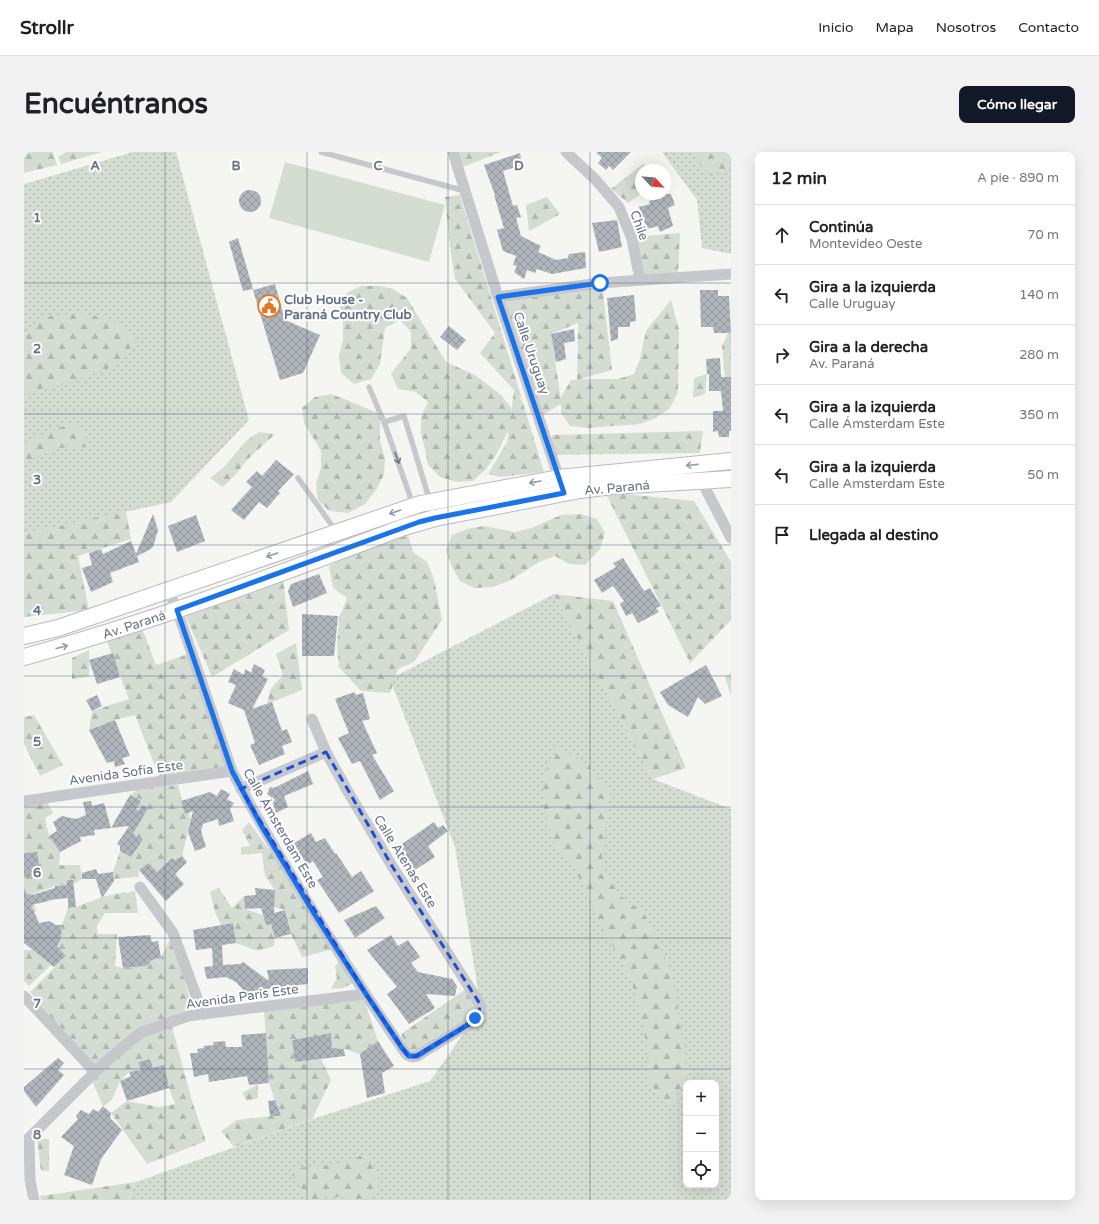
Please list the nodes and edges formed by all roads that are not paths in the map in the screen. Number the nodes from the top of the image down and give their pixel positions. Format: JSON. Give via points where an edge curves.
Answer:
{"nodes":[{"id":1,"x":321,"y":152,"type":"edge"},
{"id":2,"x":453,"y":152,"type":"edge"},
{"id":3,"x":566,"y":152,"type":"edge"},
{"id":4,"x":465,"y":191,"type":"junction"},
{"id":5,"x":731,"y":274,"type":"edge"},
{"id":6,"x":640,"y":280,"type":"junction"},
{"id":7,"x":498,"y":297,"type":"junction"},
{"id":8,"x":369,"y":387,"type":"dead end"},
{"id":9,"x":384,"y":422,"type":"junction"},
{"id":10,"x":731,"y":461,"type":"edge"},
{"id":11,"x":298,"y":478,"type":"dead end"},
{"id":12,"x":559,"y":478,"type":"junction"},
{"id":13,"x":731,"y":479,"type":"edge"},
{"id":14,"x":701,"y":480,"type":"junction"},
{"id":15,"x":564,"y":493,"type":"junction"},
{"id":16,"x":431,"y":501,"type":"junction"},
{"id":17,"x":414,"y":506,"type":"junction"},
{"id":18,"x":435,"y":518,"type":"junction"},
{"id":19,"x":419,"y":522,"type":"junction"},
{"id":20,"x":337,"y":532,"type":"junction"},
{"id":21,"x":731,"y":538,"type":"edge"},
{"id":22,"x":168,"y":590,"type":"junction"},
{"id":23,"x":177,"y":610,"type":"junction"},
{"id":24,"x":24,"y":636,"type":"edge"},
{"id":25,"x":24,"y":657,"type":"edge"},
{"id":26,"x":312,"y":719,"type":"dead end"},
{"id":27,"x":326,"y":752,"type":"junction"},
{"id":28,"x":232,"y":771,"type":"junction"},
{"id":29,"x":241,"y":789,"type":"junction"},
{"id":30,"x":24,"y":801,"type":"edge"},
{"id":31,"x":140,"y":887,"type":"dead end"},
{"id":32,"x":366,"y":994,"type":"junction"},
{"id":33,"x":24,"y":996,"type":"edge"},
{"id":34,"x":203,"y":1014,"type":"junction"},
{"id":35,"x":412,"y":1057,"type":"joint"},
{"id":36,"x":96,"y":1072,"type":"junction"},
{"id":37,"x":26,"y":1140,"type":"edge"},
{"id":38,"x":27,"y":1178,"type":"edge"},
{"id":39,"x":34,"y":1200,"type":"edge"}],
"edges":[{"from":1,"to":4,"type":"lane"},
{"from":2,"to":4,"type":"street","name":"Calle Uruguay"},
{"from":3,"to":6,"type":"street","name":"Chile","via":[[595,179],[619,207],[632,239]]},
{"from":4,"to":7,"type":"street","name":"Calle Uruguay"},
{"from":5,"to":6,"type":"street"},
{"from":6,"to":7,"type":"street"},
{"from":7,"to":12,"type":"street","name":"Calle Uruguay"},
{"from":8,"to":9,"type":"lane"},
{"from":9,"to":16,"type":"lane","via":[[404,416]]},
{"from":9,"to":17,"type":"lane","one_way":true},
{"from":10,"to":12,"type":"street","name":"Av. Paraná","one_way":true},
{"from":11,"to":20,"type":"lane"},
{"from":12,"to":15,"type":"street","name":"Calle Uruguay"},
{"from":12,"to":16,"type":"street","name":"Av. Paraná","one_way":true},
{"from":13,"to":14,"type":"street","name":"Av. Paraná"},
{"from":14,"to":15,"type":"street","name":"Av. Paraná","via":[[612,486]]},
{"from":14,"to":21,"type":"street"},
{"from":15,"to":18,"type":"street","name":"Av. Paraná"},
{"from":16,"to":17,"type":"street","name":"Av. Paraná"},
{"from":16,"to":18,"type":"lane"},
{"from":17,"to":19,"type":"lane"},
{"from":17,"to":20,"type":"street","name":"Av. Paraná","one_way":true},
{"from":18,"to":19,"type":"street","name":"Av. Paraná"},
{"from":19,"to":23,"type":"street","name":"Av. Paraná"},
{"from":20,"to":22,"type":"street","name":"Av. Paraná","one_way":true},
{"from":22,"to":23,"type":"street","name":"Calle Ámsterdam Este"},
{"from":22,"to":24,"type":"street","name":"Av. Paraná","via":[[58,628]]},
{"from":25,"to":23,"type":"street","name":"Av. Paraná","one_way":true,"via":[[74,644]]},
{"from":23,"to":28,"type":"street","name":"Calle Ámsterdam Este"},
{"from":26,"to":27,"type":"street","name":"Calle Atenas Este"},
{"from":27,"to":29,"type":"street"},
{"from":27,"to":35,"type":"street","name":"Calle Atenas Este","via":[[392,866],[480,1004],[479,1013],[469,1024]]},
{"from":28,"to":29,"type":"street","name":"Calle Ámsterdam Este"},
{"from":28,"to":30,"type":"street","name":"Avenida Sofía Este"},
{"from":29,"to":32,"type":"street","name":"Calle Ámsterdam Este"},
{"from":31,"to":34,"type":"street","via":[[173,933]]},
{"from":32,"to":34,"type":"street","name":"Avenida París Este"},
{"from":32,"to":35,"type":"street","name":"Calle Ámsterdam Este","via":[[402,1048]]},
{"from":33,"to":36,"type":"street"},
{"from":34,"to":36,"type":"street","name":"Avenida París Este","via":[[188,1016],[140,1033]]},
{"from":36,"to":37,"type":"street","name":"Avenida París Este"},
{"from":37,"to":38,"type":"street"},
{"from":38,"to":39,"type":"street"}]}
